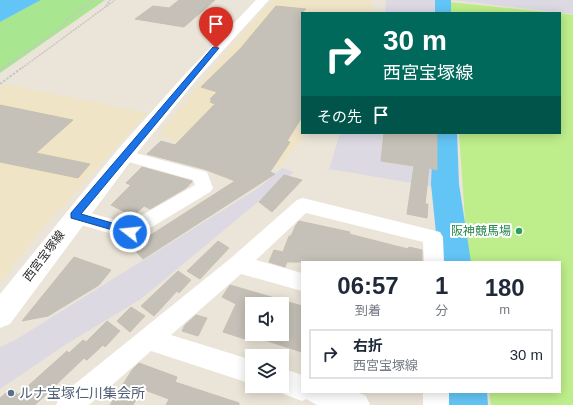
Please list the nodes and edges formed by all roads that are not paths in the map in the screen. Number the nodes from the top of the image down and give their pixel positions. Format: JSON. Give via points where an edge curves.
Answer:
{"nodes":[{"id":1,"x":263,"y":0,"type":"edge"},
{"id":2,"x":124,"y":155,"type":"junction"},
{"id":3,"x":74,"y":216,"type":"junction"},
{"id":4,"x":434,"y":261,"type":"edge"},
{"id":5,"x":238,"y":264,"type":"junction"},
{"id":6,"x":301,"y":282,"type":"edge"},
{"id":7,"x":0,"y":314,"type":"edge"},
{"id":8,"x":148,"y":339,"type":"junction"},
{"id":9,"x":245,"y":370,"type":"edge"},
{"id":10,"x":289,"y":383,"type":"edge"},
{"id":11,"x":301,"y":388,"type":"edge"},
{"id":12,"x":319,"y":393,"type":"edge"},
{"id":13,"x":436,"y":393,"type":"edge"},
{"id":14,"x":69,"y":405,"type":"edge"},
{"id":15,"x":357,"y":405,"type":"edge"},
{"id":16,"x":436,"y":405,"type":"edge"}],
"edges":[{"from":1,"to":2,"type":"main road","name":"西宮宝塚線","via":[[216,48]]},
{"from":2,"to":3,"type":"main road","name":"西宮宝塚線"},
{"from":2,"to":3,"type":"street","via":[[201,176],[204,188],[130,232]]},
{"from":3,"to":7,"type":"main road","name":"西宮宝塚線"},
{"from":4,"to":5,"type":"street","via":[[433,237],[303,205]]},
{"from":5,"to":6,"type":"street"},
{"from":5,"to":8,"type":"street"},
{"from":8,"to":9,"type":"street"},
{"from":8,"to":14,"type":"street"},
{"from":10,"to":11,"type":"street"},
{"from":12,"to":15,"type":"street"},
{"from":13,"to":16,"type":"street"}]}
